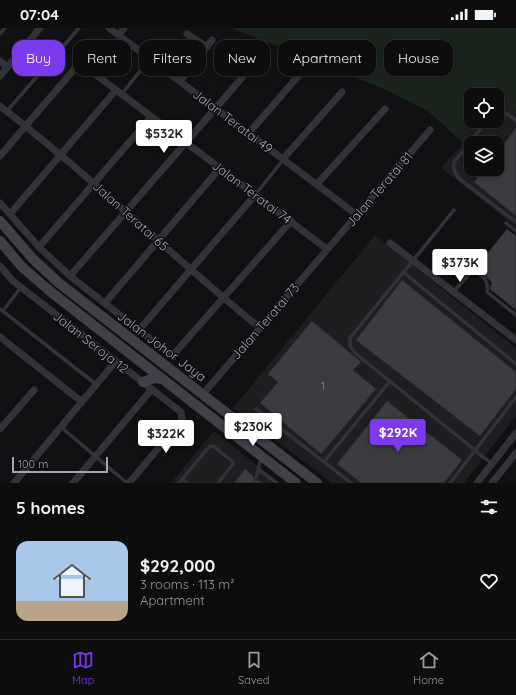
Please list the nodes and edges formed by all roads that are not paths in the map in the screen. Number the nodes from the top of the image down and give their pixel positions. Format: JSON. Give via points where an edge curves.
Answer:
{"nodes":[{"id":1,"x":5,"y":28,"type":"edge"},
{"id":2,"x":40,"y":28,"type":"edge"},
{"id":3,"x":79,"y":28,"type":"edge"},
{"id":4,"x":109,"y":28,"type":"edge"},
{"id":5,"x":124,"y":28,"type":"edge"},
{"id":6,"x":0,"y":34,"type":"edge"},
{"id":7,"x":187,"y":34,"type":"dead end"},
{"id":8,"x":119,"y":36,"type":"junction"},
{"id":9,"x":212,"y":40,"type":"dead end"},
{"id":10,"x":207,"y":46,"type":"junction"},
{"id":11,"x":139,"y":50,"type":"edge"},
{"id":12,"x":0,"y":61,"type":"edge"},
{"id":13,"x":7,"y":67,"type":"junction"},
{"id":14,"x":139,"y":70,"type":"edge"},
{"id":15,"x":0,"y":76,"type":"edge"},
{"id":16,"x":173,"y":76,"type":"edge"},
{"id":17,"x":244,"y":76,"type":"edge"},
{"id":18,"x":298,"y":76,"type":"edge"},
{"id":19,"x":180,"y":81,"type":"junction"},
{"id":20,"x":119,"y":92,"type":"junction"},
{"id":21,"x":342,"y":92,"type":"dead end"},
{"id":22,"x":0,"y":106,"type":"edge"},
{"id":23,"x":216,"y":108,"type":"junction"},
{"id":24,"x":385,"y":109,"type":"dead end"},
{"id":25,"x":7,"y":111,"type":"junction"},
{"id":26,"x":504,"y":112,"type":"edge"},
{"id":27,"x":151,"y":117,"type":"junction"},
{"id":28,"x":516,"y":120,"type":"edge"},
{"id":29,"x":26,"y":127,"type":"junction"},
{"id":30,"x":481,"y":128,"type":"edge"},
{"id":31,"x":430,"y":130,"type":"dead end"},
{"id":32,"x":249,"y":133,"type":"junction"},
{"id":33,"x":186,"y":143,"type":"junction"},
{"id":34,"x":60,"y":155,"type":"junction"},
{"id":35,"x":0,"y":156,"type":"edge"},
{"id":36,"x":284,"y":159,"type":"junction"},
{"id":37,"x":220,"y":168,"type":"junction"},
{"id":38,"x":95,"y":184,"type":"junction"},
{"id":39,"x":317,"y":184,"type":"junction"},
{"id":40,"x":255,"y":195,"type":"junction"},
{"id":41,"x":0,"y":203,"type":"edge"},
{"id":42,"x":454,"y":210,"type":"dead end"},
{"id":43,"x":126,"y":212,"type":"junction"},
{"id":44,"x":10,"y":214,"type":"junction"},
{"id":45,"x":357,"y":214,"type":"junction"},
{"id":46,"x":0,"y":221,"type":"edge"},
{"id":47,"x":291,"y":221,"type":"junction"},
{"id":48,"x":516,"y":222,"type":"edge"},
{"id":49,"x":506,"y":224,"type":"dead end"},
{"id":50,"x":516,"y":231,"type":"edge"},
{"id":51,"x":0,"y":241,"type":"edge"},
{"id":52,"x":158,"y":241,"type":"junction"},
{"id":53,"x":390,"y":243,"type":"dead end"},
{"id":54,"x":39,"y":247,"type":"junction"},
{"id":55,"x":327,"y":249,"type":"junction"},
{"id":56,"x":413,"y":260,"type":"junction"},
{"id":57,"x":0,"y":266,"type":"edge"},
{"id":58,"x":191,"y":270,"type":"junction"},
{"id":59,"x":403,"y":272,"type":"junction"},
{"id":60,"x":70,"y":276,"type":"junction"},
{"id":61,"x":21,"y":287,"type":"junction"},
{"id":62,"x":454,"y":291,"type":"junction"},
{"id":63,"x":224,"y":298,"type":"junction"},
{"id":64,"x":105,"y":302,"type":"junction"},
{"id":65,"x":1,"y":310,"type":"edge"},
{"id":66,"x":516,"y":315,"type":"edge"},
{"id":67,"x":260,"y":328,"type":"junction"},
{"id":68,"x":139,"y":330,"type":"junction"},
{"id":69,"x":0,"y":337,"type":"edge"},
{"id":70,"x":516,"y":340,"type":"edge"},
{"id":71,"x":116,"y":361,"type":"junction"},
{"id":72,"x":516,"y":364,"type":"edge"},
{"id":73,"x":162,"y":379,"type":"junction"},
{"id":74,"x":390,"y":381,"type":"junction"},
{"id":75,"x":143,"y":382,"type":"junction"},
{"id":76,"x":97,"y":385,"type":"junction"},
{"id":77,"x":152,"y":389,"type":"junction"},
{"id":78,"x":34,"y":390,"type":"dead end"},
{"id":79,"x":203,"y":394,"type":"junction"},
{"id":80,"x":516,"y":396,"type":"edge"},
{"id":81,"x":82,"y":402,"type":"junction"},
{"id":82,"x":256,"y":409,"type":"dead end"},
{"id":83,"x":61,"y":427,"type":"junction"},
{"id":84,"x":0,"y":429,"type":"edge"},
{"id":85,"x":516,"y":433,"type":"edge"},
{"id":86,"x":476,"y":451,"type":"junction"},
{"id":87,"x":516,"y":452,"type":"edge"},
{"id":88,"x":95,"y":456,"type":"junction"},
{"id":89,"x":262,"y":456,"type":"junction"},
{"id":90,"x":324,"y":462,"type":"junction"},
{"id":91,"x":492,"y":464,"type":"junction"},
{"id":92,"x":260,"y":470,"type":"junction"},
{"id":93,"x":256,"y":478,"type":"dead end"},
{"id":94,"x":182,"y":479,"type":"junction"},
{"id":95,"x":14,"y":483,"type":"edge"},
{"id":96,"x":73,"y":483,"type":"edge"},
{"id":97,"x":128,"y":483,"type":"edge"},
{"id":98,"x":179,"y":483,"type":"edge"},
{"id":99,"x":187,"y":483,"type":"edge"},
{"id":100,"x":218,"y":483,"type":"edge"},
{"id":101,"x":277,"y":483,"type":"edge"},
{"id":102,"x":296,"y":483,"type":"edge"},
{"id":103,"x":317,"y":483,"type":"edge"},
{"id":104,"x":350,"y":483,"type":"edge"},
{"id":105,"x":450,"y":483,"type":"edge"},
{"id":106,"x":477,"y":483,"type":"edge"},
{"id":107,"x":492,"y":483,"type":"edge"}],
"edges":[{"from":1,"to":6,"type":"lane"},
{"from":2,"to":13,"type":"street"},
{"from":3,"to":25,"type":"lane"},
{"from":4,"to":8,"type":"street","name":"Jalan Teratai 49"},
{"from":5,"to":8,"type":"street"},
{"from":7,"to":10,"type":"street"},
{"from":8,"to":11,"type":"street","name":"Jalan Teratai 49"},
{"from":9,"to":10,"type":"street"},
{"from":10,"to":19,"type":"street"},
{"from":12,"to":13,"type":"street"},
{"from":13,"to":15,"type":"street"},
{"from":14,"to":20,"type":"lane"},
{"from":16,"to":19,"type":"street","name":"Jalan Teratai 49"},
{"from":17,"to":23,"type":"street"},
{"from":18,"to":32,"type":"street"},
{"from":19,"to":23,"type":"street","name":"Jalan Teratai 49"},
{"from":20,"to":27,"type":"street","name":"Jalan Teratai 74"},
{"from":20,"to":29,"type":"street","name":"Jalan Teratai 74","via":[[80,65]]},
{"from":20,"to":34,"type":"street"},
{"from":21,"to":36,"type":"street"},
{"from":22,"to":25,"type":"street","name":"Jalan Teratai 65"},
{"from":23,"to":32,"type":"street","name":"Jalan Teratai 49"},
{"from":23,"to":33,"type":"street"},
{"from":24,"to":39,"type":"street"},
{"from":25,"to":29,"type":"street","name":"Jalan Teratai 65"},
{"from":26,"to":28,"type":"lane"},
{"from":27,"to":33,"type":"street","name":"Jalan Teratai 74"},
{"from":27,"to":38,"type":"street"},
{"from":29,"to":34,"type":"street","name":"Jalan Teratai 65"},
{"from":29,"to":35,"type":"street"},
{"from":30,"to":48,"type":"lane","via":[[454,162],[453,169],[461,180]]},
{"from":31,"to":45,"type":"street","name":"Jalan Teratai 81"},
{"from":32,"to":36,"type":"street","name":"Jalan Teratai 49"},
{"from":33,"to":37,"type":"street","name":"Jalan Teratai 74"},
{"from":33,"to":43,"type":"street"},
{"from":34,"to":38,"type":"street","name":"Jalan Teratai 65"},
{"from":34,"to":44,"type":"street"},
{"from":36,"to":39,"type":"street","name":"Jalan Teratai 49"},
{"from":36,"to":40,"type":"lane"},
{"from":37,"to":40,"type":"street","name":"Jalan Teratai 74"},
{"from":37,"to":52,"type":"street"},
{"from":38,"to":43,"type":"street","name":"Jalan Teratai 65"},
{"from":38,"to":54,"type":"street"},
{"from":39,"to":45,"type":"street","name":"Jalan Teratai 49"},
{"from":40,"to":47,"type":"street","name":"Jalan Teratai 74"},
{"from":40,"to":58,"type":"street"},
{"from":41,"to":44,"type":"street"},
{"from":42,"to":56,"type":"lane"},
{"from":43,"to":52,"type":"street","name":"Jalan Teratai 65"},
{"from":43,"to":60,"type":"street"},
{"from":44,"to":54,"type":"street"},
{"from":45,"to":55,"type":"street","name":"Jalan Teratai 81"},
{"from":46,"to":79,"type":"main road","name":"Jalan Johor Jaya","via":[[58,284]]},
{"from":47,"to":55,"type":"street","name":"Jalan Teratai 74"},
{"from":47,"to":63,"type":"street"},
{"from":49,"to":50,"type":"lane"},
{"from":51,"to":73,"type":"main road","name":"Jalan Johor Jaya","via":[[27,272]]},
{"from":52,"to":58,"type":"street","name":"Jalan Teratai 65"},
{"from":52,"to":64,"type":"street"},
{"from":53,"to":56,"type":"street"},
{"from":54,"to":60,"type":"street"},
{"from":55,"to":67,"type":"street","name":"Jalan Teratai 73"},
{"from":56,"to":59,"type":"lane"},
{"from":56,"to":62,"type":"street"},
{"from":57,"to":61,"type":"street","name":"Jalan Seroja 12"},
{"from":58,"to":63,"type":"street","name":"Jalan Teratai 65"},
{"from":58,"to":68,"type":"street"},
{"from":59,"to":72,"type":"lane"},
{"from":59,"to":74,"type":"lane","via":[[350,338],[350,346],[355,353]]},
{"from":60,"to":64,"type":"street"},
{"from":61,"to":65,"type":"lane"},
{"from":61,"to":71,"type":"street","name":"Jalan Seroja 12"},
{"from":62,"to":66,"type":"lane","via":[[473,270],[486,279],[487,292]]},
{"from":62,"to":70,"type":"street"},
{"from":63,"to":67,"type":"street","name":"Jalan Teratai 65"},
{"from":63,"to":68,"type":"street","via":[[174,354],[167,352]]},
{"from":64,"to":68,"type":"street"},
{"from":65,"to":76,"type":"lane"},
{"from":67,"to":79,"type":"street","name":"Jalan Teratai 73"},
{"from":69,"to":81,"type":"street"},
{"from":71,"to":75,"type":"street","name":"Jalan Seroja 12"},
{"from":71,"to":76,"type":"street"},
{"from":73,"to":75,"type":"main road","via":[[154,378]]},
{"from":73,"to":89,"type":"main road","name":"Jalan Johor Jaya"},
{"from":74,"to":86,"type":"lane"},
{"from":74,"to":90,"type":"lane"},
{"from":75,"to":77,"type":"street","name":"Jalan Seroja 12"},
{"from":76,"to":81,"type":"street"},
{"from":77,"to":88,"type":"street"},
{"from":77,"to":97,"type":"street","name":"Jalan Seroja 12","via":[[181,412],[182,420]]},
{"from":78,"to":84,"type":"street"},
{"from":79,"to":103,"type":"main road","name":"Jalan Johor Jaya"},
{"from":80,"to":86,"type":"lane"},
{"from":81,"to":83,"type":"street"},
{"from":82,"to":90,"type":"lane"},
{"from":83,"to":88,"type":"lane"},
{"from":83,"to":95,"type":"street"},
{"from":85,"to":91,"type":"street"},
{"from":86,"to":91,"type":"lane"},
{"from":86,"to":105,"type":"lane"},
{"from":87,"to":107,"type":"street"},
{"from":88,"to":96,"type":"street"},
{"from":88,"to":97,"type":"lane"},
{"from":89,"to":92,"type":"lane"},
{"from":89,"to":102,"type":"main road","name":"Jalan Johor Jaya"},
{"from":90,"to":104,"type":"lane"},
{"from":91,"to":106,"type":"street"},
{"from":92,"to":93,"type":"lane"},
{"from":92,"to":101,"type":"lane"},
{"from":94,"to":98,"type":"lane"},
{"from":94,"to":99,"type":"lane"},
{"from":94,"to":100,"type":"lane","via":[[213,446],[233,464]]}]}
